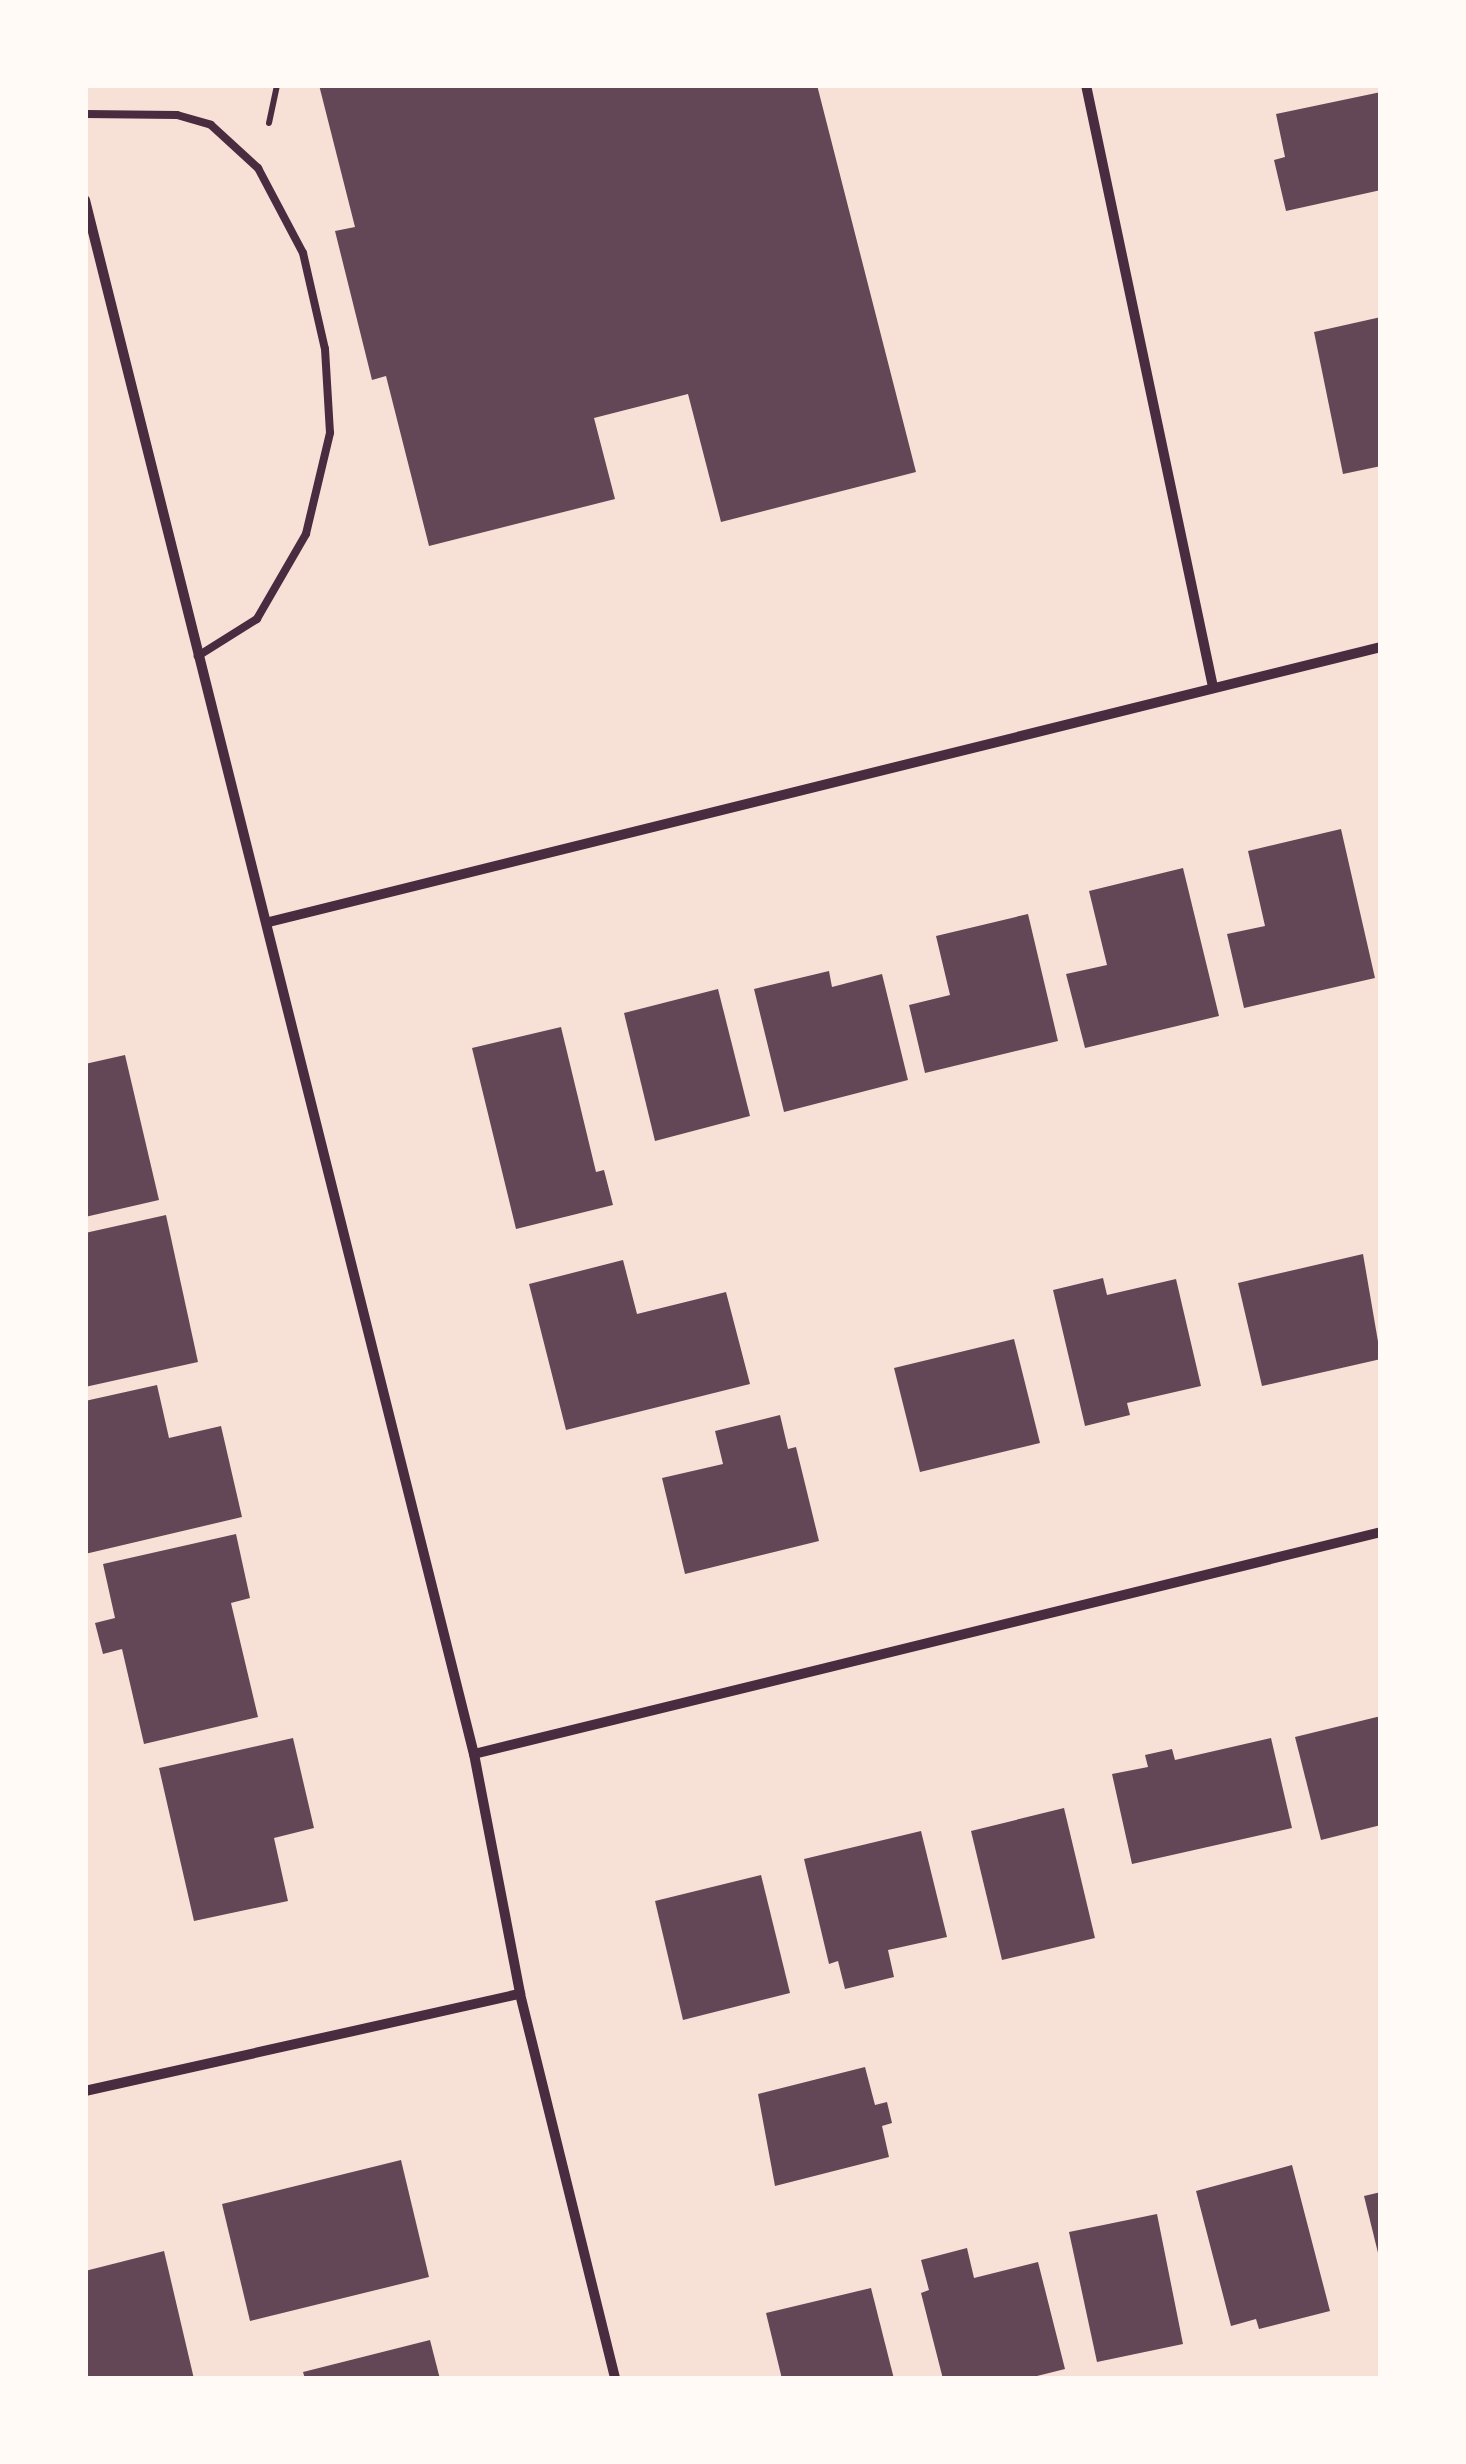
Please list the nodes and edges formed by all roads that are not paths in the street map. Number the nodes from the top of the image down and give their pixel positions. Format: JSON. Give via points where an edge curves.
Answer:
{"nodes":[{"id":1,"x":1086,"y":85,"type":"edge"},
{"id":2,"x":85,"y":114,"type":"edge"},
{"id":3,"x":85,"y":200,"type":"edge"},
{"id":4,"x":1381,"y":646,"type":"edge"},
{"id":5,"x":198,"y":656,"type":"junction"},
{"id":6,"x":1213,"y":687,"type":"junction"},
{"id":7,"x":270,"y":922,"type":"junction"},
{"id":8,"x":1381,"y":1532,"type":"edge"},
{"id":9,"x":474,"y":1754,"type":"junction"},
{"id":10,"x":520,"y":1994,"type":"junction"},
{"id":11,"x":85,"y":2092,"type":"edge"},
{"id":12,"x":615,"y":2379,"type":"edge"}],
"edges":[{"from":1,"to":6,"type":"street"},
{"from":2,"to":5,"type":"lane","via":[[177,115],[211,124],[258,168],[303,253],[326,349],[330,433],[306,534],[257,619]]},
{"from":3,"to":5,"type":"street"},
{"from":4,"to":6,"type":"street"},
{"from":5,"to":7,"type":"street"},
{"from":6,"to":7,"type":"street"},
{"from":7,"to":9,"type":"street"},
{"from":8,"to":9,"type":"street"},
{"from":9,"to":10,"type":"street"},
{"from":10,"to":11,"type":"street"},
{"from":10,"to":12,"type":"street"}]}
